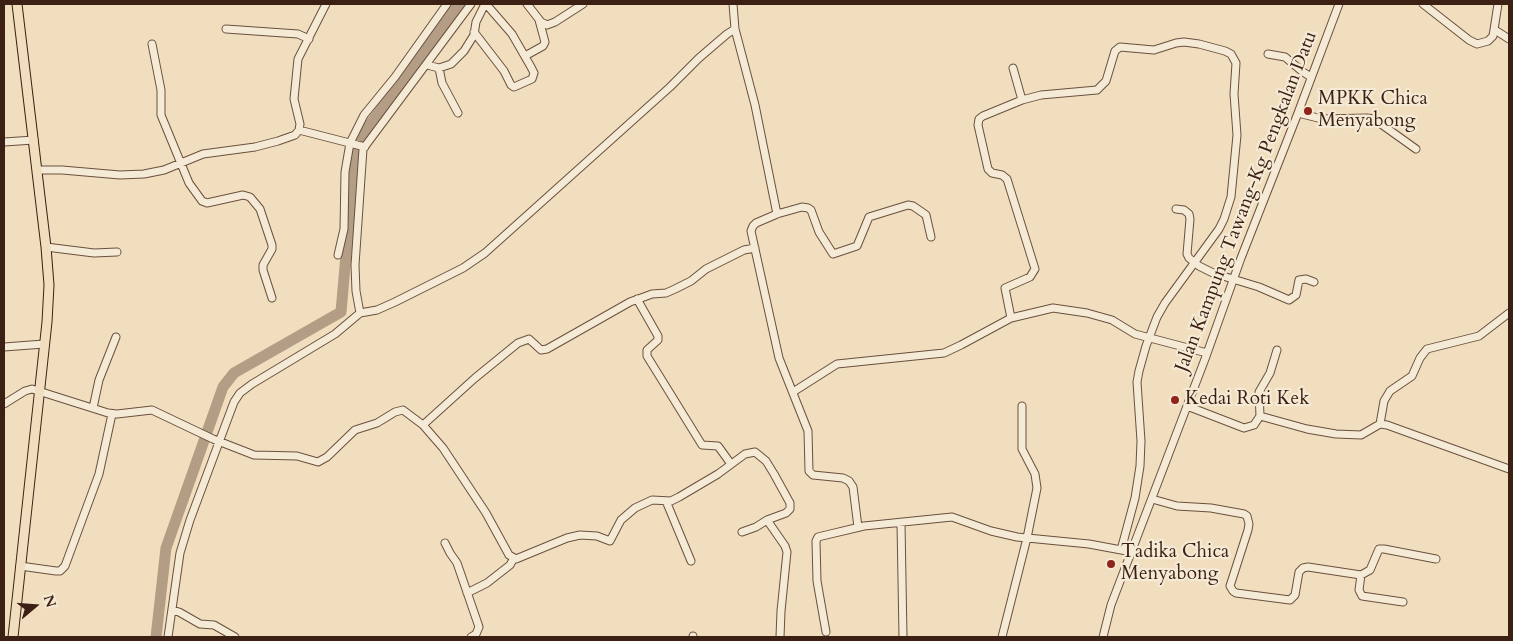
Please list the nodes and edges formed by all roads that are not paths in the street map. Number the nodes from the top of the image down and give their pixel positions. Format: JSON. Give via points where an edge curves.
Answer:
{"nodes":[{"id":1,"x":17,"y":4,"type":"edge"},
{"id":2,"x":326,"y":4,"type":"edge"},
{"id":3,"x":447,"y":4,"type":"edge"},
{"id":4,"x":471,"y":4,"type":"edge"},
{"id":5,"x":486,"y":4,"type":"edge"},
{"id":6,"x":527,"y":4,"type":"edge"},
{"id":7,"x":583,"y":4,"type":"edge"},
{"id":8,"x":733,"y":4,"type":"edge"},
{"id":9,"x":1339,"y":4,"type":"edge"},
{"id":10,"x":1423,"y":4,"type":"edge"},
{"id":11,"x":1498,"y":4,"type":"edge"},
{"id":12,"x":539,"y":20,"type":"junction"},
{"id":13,"x":226,"y":29,"type":"dead end"},
{"id":14,"x":735,"y":30,"type":"junction"},
{"id":15,"x":1494,"y":30,"type":"junction"},
{"id":16,"x":474,"y":32,"type":"junction"},
{"id":17,"x":309,"y":39,"type":"junction"},
{"id":18,"x":1509,"y":39,"type":"edge"},
{"id":19,"x":152,"y":44,"type":"dead end"},
{"id":20,"x":1268,"y":54,"type":"dead end"},
{"id":21,"x":525,"y":56,"type":"junction"},
{"id":22,"x":427,"y":65,"type":"junction"},
{"id":23,"x":439,"y":68,"type":"junction"},
{"id":24,"x":1013,"y":68,"type":"dead end"},
{"id":25,"x":1312,"y":77,"type":"junction"},
{"id":26,"x":1022,"y":100,"type":"junction"},
{"id":27,"x":458,"y":113,"type":"dead end"},
{"id":28,"x":1298,"y":113,"type":"junction"},
{"id":29,"x":299,"y":130,"type":"junction"},
{"id":30,"x":34,"y":140,"type":"junction"},
{"id":31,"x":4,"y":142,"type":"edge"},
{"id":32,"x":350,"y":143,"type":"junction"},
{"id":33,"x":365,"y":147,"type":"junction"},
{"id":34,"x":1416,"y":149,"type":"dead end"},
{"id":35,"x":180,"y":164,"type":"junction"},
{"id":36,"x":37,"y":170,"type":"junction"},
{"id":37,"x":1176,"y":209,"type":"dead end"},
{"id":38,"x":777,"y":214,"type":"junction"},
{"id":39,"x":930,"y":237,"type":"dead end"},
{"id":40,"x":46,"y":247,"type":"junction"},
{"id":41,"x":755,"y":248,"type":"junction"},
{"id":42,"x":117,"y":252,"type":"dead end"},
{"id":43,"x":338,"y":255,"type":"dead end"},
{"id":44,"x":1194,"y":262,"type":"junction"},
{"id":45,"x":1233,"y":279,"type":"junction"},
{"id":46,"x":1314,"y":282,"type":"dead end"},
{"id":47,"x":272,"y":298,"type":"dead end"},
{"id":48,"x":637,"y":299,"type":"junction"},
{"id":49,"x":360,"y":313,"type":"junction"},
{"id":50,"x":1509,"y":313,"type":"edge"},
{"id":51,"x":1011,"y":318,"type":"junction"},
{"id":52,"x":116,"y":336,"type":"dead end"},
{"id":53,"x":1149,"y":337,"type":"junction"},
{"id":54,"x":44,"y":344,"type":"junction"},
{"id":55,"x":4,"y":347,"type":"edge"},
{"id":56,"x":1277,"y":350,"type":"dead end"},
{"id":57,"x":1207,"y":353,"type":"junction"},
{"id":58,"x":39,"y":392,"type":"junction"},
{"id":59,"x":793,"y":392,"type":"junction"},
{"id":60,"x":4,"y":404,"type":"edge"},
{"id":61,"x":1022,"y":406,"type":"dead end"},
{"id":62,"x":1187,"y":406,"type":"junction"},
{"id":63,"x":93,"y":408,"type":"junction"},
{"id":64,"x":112,"y":414,"type":"junction"},
{"id":65,"x":1260,"y":416,"type":"junction"},
{"id":66,"x":1380,"y":424,"type":"junction"},
{"id":67,"x":424,"y":425,"type":"junction"},
{"id":68,"x":220,"y":442,"type":"junction"},
{"id":69,"x":731,"y":464,"type":"junction"},
{"id":70,"x":1509,"y":469,"type":"edge"},
{"id":71,"x":1152,"y":499,"type":"junction"},
{"id":72,"x":666,"y":501,"type":"junction"},
{"id":73,"x":767,"y":520,"type":"junction"},
{"id":74,"x":901,"y":523,"type":"junction"},
{"id":75,"x":858,"y":527,"type":"junction"},
{"id":76,"x":742,"y":532,"type":"dead end"},
{"id":77,"x":1027,"y":538,"type":"junction"},
{"id":78,"x":445,"y":543,"type":"dead end"},
{"id":79,"x":1122,"y":550,"type":"junction"},
{"id":80,"x":1132,"y":552,"type":"junction"},
{"id":81,"x":514,"y":558,"type":"junction"},
{"id":82,"x":1436,"y":559,"type":"dead end"},
{"id":83,"x":691,"y":561,"type":"dead end"},
{"id":84,"x":20,"y":566,"type":"junction"},
{"id":85,"x":1361,"y":575,"type":"junction"},
{"id":86,"x":467,"y":593,"type":"junction"},
{"id":87,"x":1403,"y":602,"type":"dead end"},
{"id":88,"x":172,"y":610,"type":"junction"},
{"id":89,"x":826,"y":632,"type":"dead end"},
{"id":90,"x":13,"y":637,"type":"edge"},
{"id":91,"x":168,"y":637,"type":"edge"},
{"id":92,"x":235,"y":637,"type":"edge"},
{"id":93,"x":471,"y":637,"type":"edge"},
{"id":94,"x":780,"y":637,"type":"edge"},
{"id":95,"x":903,"y":637,"type":"edge"},
{"id":96,"x":1002,"y":637,"type":"edge"},
{"id":97,"x":1103,"y":637,"type":"edge"}],
"edges":[{"from":1,"to":30,"type":"main road"},
{"from":2,"to":17,"type":"street"},
{"from":3,"to":32,"type":"street","via":[[396,77],[364,115]]},
{"from":4,"to":22,"type":"street"},
{"from":5,"to":16,"type":"street"},
{"from":5,"to":21,"type":"street","via":[[512,34]]},
{"from":6,"to":12,"type":"street"},
{"from":7,"to":12,"type":"street","via":[[547,25]]},
{"from":8,"to":14,"type":"street"},
{"from":9,"to":25,"type":"street","name":"Jalan Kampung Tawang-Kg Pengkalan Datu"},
{"from":10,"to":15,"type":"street","via":[[1477,44],[1491,39]]},
{"from":11,"to":15,"type":"street"},
{"from":12,"to":21,"type":"street","via":[[545,42]]},
{"from":13,"to":17,"type":"street","via":[[298,34]]},
{"from":14,"to":38,"type":"street","via":[[755,105]]},
{"from":14,"to":49,"type":"street","via":[[699,58],[485,253],[463,268],[396,302]]},
{"from":15,"to":18,"type":"street"},
{"from":16,"to":21,"type":"street","via":[[514,87],[532,79],[534,73]]},
{"from":16,"to":23,"type":"street","via":[[464,51],[451,64]]},
{"from":17,"to":29,"type":"street","via":[[296,69],[294,99]]},
{"from":19,"to":35,"type":"street","via":[[161,90],[160,115]]},
{"from":20,"to":25,"type":"street","via":[[1285,57]]},
{"from":22,"to":23,"type":"street"},
{"from":22,"to":33,"type":"street"},
{"from":23,"to":27,"type":"street","via":[[442,83]]},
{"from":24,"to":26,"type":"street"},
{"from":25,"to":28,"type":"street","name":"Jalan Kampung Tawang-Kg Pengkalan Datu"},
{"from":26,"to":44,"type":"street","via":[[1097,90],[1106,81],[1115,51],[1120,46],[1154,50],[1184,42],[1231,54],[1236,63],[1237,135],[1231,197],[1219,229]]},
{"from":26,"to":51,"type":"street","via":[[983,116],[978,124],[988,169],[1007,179],[1035,269],[1030,277],[1005,288]]},
{"from":28,"to":34,"type":"street","via":[[1322,119],[1374,119]]},
{"from":28,"to":45,"type":"street","name":"Jalan Kampung Tawang-Kg Pengkalan Datu"},
{"from":29,"to":32,"type":"street"},
{"from":29,"to":35,"type":"street","via":[[295,135],[278,141],[213,152]]},
{"from":30,"to":31,"type":"street"},
{"from":30,"to":36,"type":"main road"},
{"from":32,"to":33,"type":"street"},
{"from":32,"to":43,"type":"street","via":[[344,229]]},
{"from":33,"to":49,"type":"street","via":[[355,265]]},
{"from":35,"to":36,"type":"street","via":[[134,175]]},
{"from":35,"to":47,"type":"street","via":[[202,201],[211,203],[243,195],[260,209],[272,245],[263,265]]},
{"from":36,"to":40,"type":"main road"},
{"from":37,"to":44,"type":"street","via":[[1189,214],[1187,254]]},
{"from":38,"to":39,"type":"street","via":[[802,208],[811,210],[819,232],[833,254],[856,246],[869,218],[903,206],[913,206],[926,215]]},
{"from":38,"to":41,"type":"street","via":[[752,226]]},
{"from":40,"to":42,"type":"street","via":[[94,253]]},
{"from":40,"to":54,"type":"main road","via":[[49,285]]},
{"from":41,"to":48,"type":"street","via":[[744,250],[666,293]]},
{"from":41,"to":59,"type":"street","via":[[779,358]]},
{"from":44,"to":45,"type":"street"},
{"from":44,"to":53,"type":"street","via":[[1165,303]]},
{"from":45,"to":46,"type":"street","via":[[1289,300],[1296,295],[1299,280]]},
{"from":45,"to":57,"type":"street","name":"Jalan Kampung Tawang-Kg Pengkalan Datu"},
{"from":48,"to":67,"type":"street","via":[[547,349],[541,350],[529,338],[518,343]]},
{"from":48,"to":69,"type":"street","via":[[658,336],[646,354],[656,372],[702,445],[718,446]]},
{"from":49,"to":68,"type":"street","via":[[335,334],[240,393]]},
{"from":50,"to":66,"type":"street","via":[[1479,336],[1427,349],[1412,376],[1390,391],[1384,401]]},
{"from":51,"to":53,"type":"street","via":[[1053,308],[1066,309],[1112,320],[1131,332]]},
{"from":51,"to":59,"type":"street","via":[[944,353],[837,364]]},
{"from":52,"to":63,"type":"street","via":[[101,374]]},
{"from":53,"to":57,"type":"street"},
{"from":53,"to":79,"type":"street","via":[[1138,382],[1141,442],[1138,478]]},
{"from":54,"to":55,"type":"street"},
{"from":54,"to":58,"type":"main road"},
{"from":56,"to":65,"type":"street","via":[[1270,373],[1259,392]]},
{"from":57,"to":62,"type":"street","name":"Jalan Kampung Tawang-Kg Pengkalan Datu"},
{"from":58,"to":60,"type":"street","via":[[26,390]]},
{"from":58,"to":63,"type":"street"},
{"from":58,"to":84,"type":"main road"},
{"from":59,"to":75,"type":"street","via":[[808,431],[809,471],[813,475],[849,481],[853,487]]},
{"from":61,"to":77,"type":"street","via":[[1022,449],[1037,481]]},
{"from":62,"to":65,"type":"street","via":[[1244,428],[1254,425]]},
{"from":62,"to":71,"type":"street","name":"Jalan Kampung Tawang-Kg Pengkalan Datu"},
{"from":63,"to":64,"type":"street"},
{"from":64,"to":68,"type":"street","via":[[152,410]]},
{"from":64,"to":84,"type":"street","via":[[99,474],[65,566],[56,571]]},
{"from":65,"to":66,"type":"street","via":[[1336,434],[1361,435]]},
{"from":66,"to":70,"type":"street"},
{"from":67,"to":68,"type":"street","via":[[407,411],[399,410],[377,423],[355,430],[318,462],[298,456],[254,455]]},
{"from":67,"to":81,"type":"street","via":[[444,448],[509,555]]},
{"from":68,"to":88,"type":"street","via":[[180,552]]},
{"from":69,"to":72,"type":"street","via":[[679,497]]},
{"from":69,"to":73,"type":"street","via":[[745,454],[755,452],[766,461],[790,503],[786,513]]},
{"from":71,"to":80,"type":"street","name":"Jalan Kampung Tawang-Kg Pengkalan Datu"},
{"from":71,"to":85,"type":"street","via":[[1247,516],[1248,530],[1230,586],[1236,593],[1290,600],[1295,595],[1299,572],[1306,567]]},
{"from":72,"to":81,"type":"street","via":[[652,500],[635,508],[621,520],[610,542],[597,536],[580,535]]},
{"from":72,"to":83,"type":"street"},
{"from":73,"to":76,"type":"street"},
{"from":73,"to":94,"type":"street","via":[[787,552]]},
{"from":74,"to":75,"type":"street"},
{"from":74,"to":77,"type":"street","via":[[952,518],[991,532]]},
{"from":74,"to":95,"type":"street"},
{"from":75,"to":89,"type":"street","via":[[818,537],[816,541],[817,590]]},
{"from":77,"to":79,"type":"street"},
{"from":77,"to":96,"type":"street"},
{"from":78,"to":86,"type":"street","via":[[457,563]]},
{"from":79,"to":80,"type":"street"},
{"from":80,"to":97,"type":"street","name":"Jalan Kampung Tawang-Kg Pengkalan Datu","via":[[1111,605]]},
{"from":81,"to":86,"type":"street","via":[[487,583]]},
{"from":82,"to":85,"type":"street","via":[[1379,550],[1370,570]]},
{"from":84,"to":90,"type":"main road"},
{"from":85,"to":87,"type":"street","via":[[1359,590],[1362,596]]},
{"from":86,"to":93,"type":"street","via":[[479,627]]},
{"from":88,"to":91,"type":"street"},
{"from":88,"to":92,"type":"street","via":[[194,622],[214,625]]}]}
